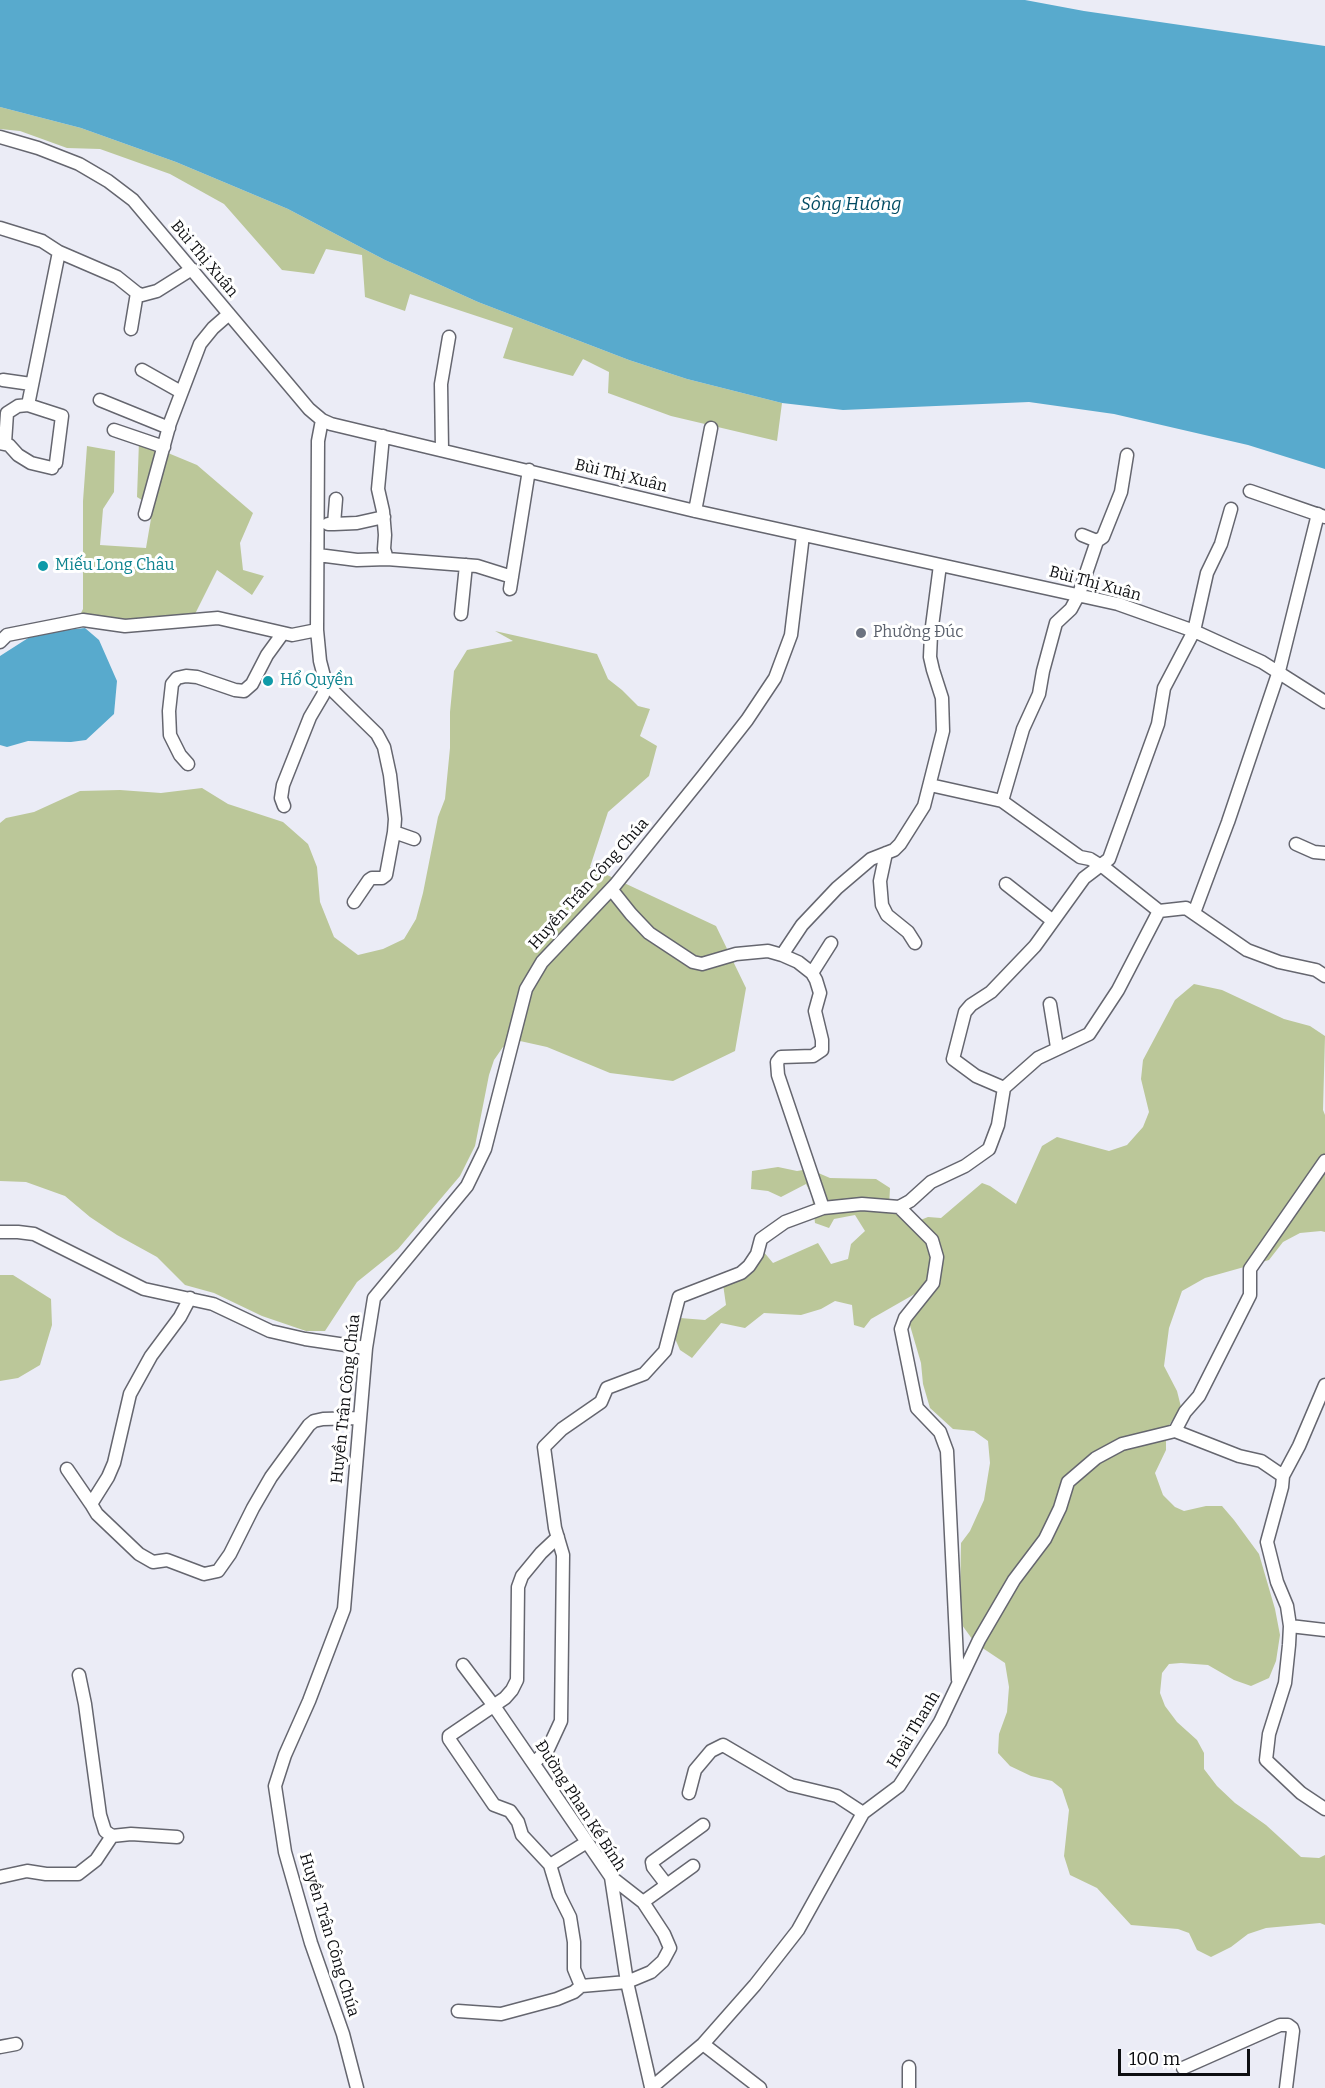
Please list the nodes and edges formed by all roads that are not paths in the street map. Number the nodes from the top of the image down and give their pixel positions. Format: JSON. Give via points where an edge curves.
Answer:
{"nodes":[{"id":1,"x":0,"y":137,"type":"edge"},
{"id":2,"x":0,"y":228,"type":"edge"},
{"id":3,"x":59,"y":252,"type":"junction"},
{"id":4,"x":192,"y":269,"type":"junction"},
{"id":5,"x":137,"y":293,"type":"junction"},
{"id":6,"x":229,"y":314,"type":"junction"},
{"id":7,"x":131,"y":329,"type":"dead end"},
{"id":8,"x":449,"y":337,"type":"dead end"},
{"id":9,"x":142,"y":370,"type":"dead end"},
{"id":10,"x":3,"y":380,"type":"dead end"},
{"id":11,"x":31,"y":384,"type":"junction"},
{"id":12,"x":181,"y":392,"type":"junction"},
{"id":13,"x":100,"y":400,"type":"dead end"},
{"id":14,"x":28,"y":405,"type":"junction"},
{"id":15,"x":322,"y":420,"type":"junction"},
{"id":16,"x":169,"y":428,"type":"junction"},
{"id":17,"x":711,"y":428,"type":"dead end"},
{"id":18,"x":114,"y":430,"type":"dead end"},
{"id":19,"x":383,"y":436,"type":"junction"},
{"id":20,"x":2,"y":443,"type":"edge"},
{"id":21,"x":164,"y":447,"type":"junction"},
{"id":22,"x":442,"y":450,"type":"junction"},
{"id":23,"x":1127,"y":455,"type":"dead end"},
{"id":24,"x":529,"y":470,"type":"junction"},
{"id":25,"x":1250,"y":491,"type":"dead end"},
{"id":26,"x":336,"y":499,"type":"dead end"},
{"id":27,"x":1231,"y":509,"type":"dead end"},
{"id":28,"x":695,"y":511,"type":"junction"},
{"id":29,"x":145,"y":514,"type":"dead end"},
{"id":30,"x":1322,"y":516,"type":"edge"},
{"id":31,"x":384,"y":517,"type":"junction"},
{"id":32,"x":318,"y":524,"type":"junction"},
{"id":33,"x":334,"y":524,"type":"junction"},
{"id":34,"x":802,"y":535,"type":"junction"},
{"id":35,"x":1082,"y":535,"type":"dead end"},
{"id":36,"x":1097,"y":541,"type":"junction"},
{"id":37,"x":318,"y":555,"type":"junction"},
{"id":38,"x":387,"y":559,"type":"junction"},
{"id":39,"x":466,"y":565,"type":"junction"},
{"id":40,"x":940,"y":565,"type":"junction"},
{"id":41,"x":1079,"y":594,"type":"junction"},
{"id":42,"x":461,"y":614,"type":"dead end"},
{"id":43,"x":317,"y":630,"type":"junction"},
{"id":44,"x":1194,"y":631,"type":"junction"},
{"id":45,"x":283,"y":633,"type":"junction"},
{"id":46,"x":0,"y":642,"type":"edge"},
{"id":47,"x":1279,"y":671,"type":"junction"},
{"id":48,"x":326,"y":684,"type":"junction"},
{"id":49,"x":1325,"y":702,"type":"edge"},
{"id":50,"x":188,"y":764,"type":"dead end"},
{"id":51,"x":930,"y":785,"type":"junction"},
{"id":52,"x":1002,"y":801,"type":"junction"},
{"id":53,"x":284,"y":806,"type":"dead end"},
{"id":54,"x":394,"y":832,"type":"junction"},
{"id":55,"x":414,"y":838,"type":"dead end"},
{"id":56,"x":1296,"y":844,"type":"dead end"},
{"id":57,"x":886,"y":853,"type":"junction"},
{"id":58,"x":1325,"y":853,"type":"edge"},
{"id":59,"x":1099,"y":865,"type":"junction"},
{"id":60,"x":1006,"y":884,"type":"dead end"},
{"id":61,"x":611,"y":889,"type":"junction"},
{"id":62,"x":354,"y":902,"type":"dead end"},
{"id":63,"x":1159,"y":911,"type":"junction"},
{"id":64,"x":1194,"y":913,"type":"junction"},
{"id":65,"x":1053,"y":921,"type":"junction"},
{"id":66,"x":831,"y":943,"type":"dead end"},
{"id":67,"x":915,"y":943,"type":"dead end"},
{"id":68,"x":782,"y":955,"type":"junction"},
{"id":69,"x":812,"y":973,"type":"junction"},
{"id":70,"x":1325,"y":975,"type":"edge"},
{"id":71,"x":1050,"y":1004,"type":"dead end"},
{"id":72,"x":1058,"y":1047,"type":"junction"},
{"id":73,"x":1004,"y":1088,"type":"junction"},
{"id":74,"x":1325,"y":1161,"type":"edge"},
{"id":75,"x":898,"y":1207,"type":"junction"},
{"id":76,"x":823,"y":1208,"type":"junction"},
{"id":77,"x":0,"y":1232,"type":"edge"},
{"id":78,"x":190,"y":1298,"type":"junction"},
{"id":79,"x":366,"y":1348,"type":"junction"},
{"id":80,"x":1325,"y":1385,"type":"edge"},
{"id":81,"x":360,"y":1418,"type":"junction"},
{"id":82,"x":1175,"y":1431,"type":"junction"},
{"id":83,"x":67,"y":1469,"type":"dead end"},
{"id":84,"x":1283,"y":1476,"type":"junction"},
{"id":85,"x":92,"y":1504,"type":"junction"},
{"id":86,"x":558,"y":1537,"type":"junction"},
{"id":87,"x":1290,"y":1626,"type":"junction"},
{"id":88,"x":1325,"y":1630,"type":"edge"},
{"id":89,"x":463,"y":1665,"type":"dead end"},
{"id":90,"x":79,"y":1675,"type":"dead end"},
{"id":91,"x":958,"y":1681,"type":"junction"},
{"id":92,"x":494,"y":1706,"type":"junction"},
{"id":93,"x":534,"y":1763,"type":"junction"},
{"id":94,"x":689,"y":1793,"type":"dead end"},
{"id":95,"x":1325,"y":1809,"type":"edge"},
{"id":96,"x":863,"y":1813,"type":"junction"},
{"id":97,"x":703,"y":1825,"type":"dead end"},
{"id":98,"x":112,"y":1836,"type":"junction"},
{"id":99,"x":177,"y":1837,"type":"dead end"},
{"id":100,"x":587,"y":1842,"type":"junction"},
{"id":101,"x":550,"y":1865,"type":"junction"},
{"id":102,"x":693,"y":1866,"type":"dead end"},
{"id":103,"x":0,"y":1877,"type":"edge"},
{"id":104,"x":611,"y":1877,"type":"junction"},
{"id":105,"x":665,"y":1885,"type":"junction"},
{"id":106,"x":643,"y":1902,"type":"junction"},
{"id":107,"x":627,"y":1982,"type":"junction"},
{"id":108,"x":581,"y":1986,"type":"junction"},
{"id":109,"x":458,"y":2011,"type":"dead end"},
{"id":110,"x":16,"y":2044,"type":"dead end"},
{"id":111,"x":703,"y":2044,"type":"junction"},
{"id":112,"x":0,"y":2047,"type":"edge"},
{"id":113,"x":909,"y":2067,"type":"dead end"},
{"id":114,"x":1183,"y":2068,"type":"dead end"},
{"id":115,"x":357,"y":2088,"type":"edge"},
{"id":116,"x":651,"y":2088,"type":"edge"},
{"id":117,"x":760,"y":2088,"type":"edge"},
{"id":118,"x":909,"y":2088,"type":"edge"},
{"id":119,"x":1286,"y":2088,"type":"edge"}],
"edges":[{"from":1,"to":4,"type":"street","name":"Bùi Thị Xuân","via":[[79,164],[108,181],[133,200]]},
{"from":2,"to":3,"type":"street"},
{"from":3,"to":5,"type":"street","via":[[117,277]]},
{"from":3,"to":11,"type":"street"},
{"from":4,"to":5,"type":"street","via":[[150,294]]},
{"from":4,"to":6,"type":"street","name":"Bùi Thị Xuân"},
{"from":5,"to":7,"type":"street"},
{"from":6,"to":12,"type":"street","via":[[204,338]]},
{"from":6,"to":15,"type":"street","name":"Bùi Thị Xuân","via":[[309,410]]},
{"from":8,"to":22,"type":"street","via":[[441,390]]},
{"from":9,"to":12,"type":"street"},
{"from":10,"to":11,"type":"street"},
{"from":11,"to":14,"type":"street"},
{"from":12,"to":16,"type":"street"},
{"from":13,"to":16,"type":"street"},
{"from":14,"to":20,"type":"street","via":[[7,412]]},
{"from":14,"to":20,"type":"street","via":[[62,416],[54,466],[24,459]]},
{"from":15,"to":19,"type":"street","name":"Bùi Thị Xuân"},
{"from":15,"to":32,"type":"street","via":[[318,441]]},
{"from":16,"to":21,"type":"street"},
{"from":17,"to":28,"type":"street"},
{"from":18,"to":21,"type":"street"},
{"from":19,"to":22,"type":"street","name":"Bùi Thị Xuân"},
{"from":19,"to":31,"type":"street","via":[[378,489]]},
{"from":21,"to":29,"type":"street"},
{"from":22,"to":24,"type":"street","name":"Bùi Thị Xuân"},
{"from":23,"to":36,"type":"street","via":[[1121,492],[1103,537]]},
{"from":24,"to":28,"type":"street","name":"Bùi Thị Xuân"},
{"from":24,"to":39,"type":"street","via":[[511,583],[477,566]]},
{"from":25,"to":30,"type":"street"},
{"from":26,"to":33,"type":"street"},
{"from":27,"to":44,"type":"street","via":[[1207,573]]},
{"from":28,"to":34,"type":"street","name":"Bùi Thị Xuân"},
{"from":30,"to":47,"type":"street"},
{"from":31,"to":33,"type":"street"},
{"from":31,"to":38,"type":"street"},
{"from":32,"to":33,"type":"street"},
{"from":32,"to":37,"type":"street"},
{"from":34,"to":40,"type":"street","name":"Bùi Thị Xuân"},
{"from":34,"to":61,"type":"street","name":"Huyền Trân Công Chúa","via":[[791,635],[775,678],[747,720]]},
{"from":35,"to":36,"type":"street"},
{"from":36,"to":41,"type":"street"},
{"from":37,"to":38,"type":"street"},
{"from":37,"to":43,"type":"street"},
{"from":38,"to":39,"type":"street"},
{"from":39,"to":42,"type":"street"},
{"from":40,"to":41,"type":"street","name":"Bùi Thị Xuân"},
{"from":40,"to":51,"type":"street","via":[[930,657],[942,698],[943,730]]},
{"from":41,"to":44,"type":"street","name":"Bùi Thị Xuân"},
{"from":41,"to":52,"type":"street","via":[[1071,609],[1056,623],[1039,694],[1023,729]]},
{"from":43,"to":45,"type":"street"},
{"from":43,"to":48,"type":"street"},
{"from":44,"to":47,"type":"street","name":"Bùi Thị Xuân"},
{"from":44,"to":59,"type":"street","via":[[1164,688],[1158,724],[1109,859]]},
{"from":45,"to":46,"type":"street","via":[[218,618],[126,626],[83,620],[7,635]]},
{"from":45,"to":50,"type":"street","via":[[244,691],[197,677],[177,678],[172,684],[170,735]]},
{"from":47,"to":49,"type":"street","name":"Bùi Thị Xuân"},
{"from":47,"to":64,"type":"street"},
{"from":48,"to":53,"type":"street","via":[[283,785]]},
{"from":48,"to":54,"type":"street","via":[[384,747]]},
{"from":51,"to":52,"type":"street"},
{"from":51,"to":57,"type":"street","via":[[924,806],[904,839]]},
{"from":52,"to":59,"type":"street","via":[[1080,857]]},
{"from":54,"to":55,"type":"street"},
{"from":54,"to":62,"type":"street","via":[[386,875],[369,880]]},
{"from":56,"to":58,"type":"street"},
{"from":57,"to":67,"type":"street","via":[[880,881],[882,905]]},
{"from":57,"to":68,"type":"street","via":[[871,859],[837,888],[802,925]]},
{"from":59,"to":63,"type":"street"},
{"from":59,"to":65,"type":"street","via":[[1084,878]]},
{"from":60,"to":65,"type":"street"},
{"from":61,"to":68,"type":"street","via":[[650,933],[693,962],[705,963],[753,951]]},
{"from":61,"to":79,"type":"street","name":"Huyền Trân Công Chúa","via":[[542,962],[526,989],[485,1149],[467,1186],[374,1298]]},
{"from":63,"to":64,"type":"street","via":[[1186,908]]},
{"from":63,"to":72,"type":"street","via":[[1118,990],[1092,1030]]},
{"from":64,"to":70,"type":"street","via":[[1246,950]]},
{"from":65,"to":73,"type":"street","via":[[991,992],[967,1009],[959,1031],[954,1061]]},
{"from":66,"to":69,"type":"street"},
{"from":68,"to":69,"type":"street"},
{"from":69,"to":76,"type":"street","via":[[820,993],[815,1011],[822,1050],[813,1056],[781,1057],[777,1062]]},
{"from":71,"to":72,"type":"street"},
{"from":72,"to":73,"type":"street","via":[[1038,1058]]},
{"from":73,"to":75,"type":"street","via":[[998,1125],[989,1149],[931,1182]]},
{"from":74,"to":82,"type":"street","via":[[1250,1269],[1250,1295],[1199,1396]]},
{"from":75,"to":76,"type":"street","via":[[862,1204]]},
{"from":75,"to":91,"type":"street","via":[[932,1240],[937,1257],[933,1282],[905,1318],[902,1329],[916,1408],[940,1432],[947,1451]]},
{"from":76,"to":86,"type":"street","via":[[785,1222],[761,1239],[757,1254],[741,1272],[679,1297],[665,1351],[644,1374],[607,1388],[601,1402],[562,1429],[544,1448]]},
{"from":77,"to":78,"type":"street","via":[[34,1234],[144,1289]]},
{"from":78,"to":79,"type":"street","via":[[213,1304],[270,1331]]},
{"from":78,"to":85,"type":"street","via":[[130,1394],[114,1463]]},
{"from":79,"to":81,"type":"street","name":"Huyền Trân Công Chúa"},
{"from":80,"to":84,"type":"street"},
{"from":81,"to":85,"type":"street","via":[[323,1419],[309,1425],[271,1477],[218,1571],[196,1572],[167,1560],[147,1559],[123,1540]]},
{"from":81,"to":115,"type":"street","name":"Huyền Trân Công Chúa","via":[[344,1609],[275,1786],[285,1852]]},
{"from":82,"to":84,"type":"street","via":[[1261,1461]]},
{"from":82,"to":91,"type":"street","name":"Hoài Thanh","via":[[1122,1444],[1096,1458],[1068,1482],[1045,1539],[1014,1580]]},
{"from":83,"to":85,"type":"street"},
{"from":84,"to":87,"type":"street","via":[[1267,1542]]},
{"from":86,"to":92,"type":"street","via":[[522,1576],[518,1587],[517,1680]]},
{"from":86,"to":93,"type":"street","via":[[563,1556],[561,1721],[548,1749]]},
{"from":87,"to":88,"type":"street"},
{"from":87,"to":95,"type":"street","via":[[1285,1683],[1269,1734],[1266,1760],[1301,1793]]},
{"from":89,"to":92,"type":"street","name":"Đường Phan Kế Bính"},
{"from":90,"to":98,"type":"street","via":[[100,1815],[105,1831]]},
{"from":91,"to":96,"type":"street","name":"Hoài Thanh","via":[[940,1722],[898,1786]]},
{"from":92,"to":93,"type":"street","name":"Đường Phan Kế Bính"},
{"from":92,"to":101,"type":"street","via":[[449,1739],[494,1804],[510,1811],[522,1835]]},
{"from":93,"to":100,"type":"street","name":"Đường Phan Kế Bính"},
{"from":94,"to":96,"type":"street","via":[[695,1770],[711,1751],[723,1746],[790,1785],[837,1796]]},
{"from":96,"to":111,"type":"street","name":"Hoài Thanh","via":[[798,1930]]},
{"from":97,"to":105,"type":"street","via":[[652,1862]]},
{"from":98,"to":99,"type":"street"},
{"from":98,"to":103,"type":"street","via":[[96,1860],[78,1874],[27,1871]]},
{"from":100,"to":101,"type":"street"},
{"from":100,"to":104,"type":"street","name":"Đường Phan Kế Bính"},
{"from":101,"to":108,"type":"street","via":[[570,1917],[573,1969]]},
{"from":102,"to":105,"type":"street"},
{"from":104,"to":106,"type":"street"},
{"from":104,"to":107,"type":"street","name":"Đường Phan Kế Bính"},
{"from":105,"to":106,"type":"street"},
{"from":106,"to":107,"type":"street","via":[[670,1948],[651,1972]]},
{"from":107,"to":108,"type":"street"},
{"from":107,"to":116,"type":"street","name":"Đường Phan Kế Bính"},
{"from":108,"to":109,"type":"street","via":[[557,1999],[501,2014]]},
{"from":110,"to":112,"type":"street"},
{"from":111,"to":116,"type":"street","name":"Hoài Thanh"},
{"from":111,"to":117,"type":"street"},
{"from":113,"to":118,"type":"street"},
{"from":114,"to":119,"type":"street","via":[[1280,2025],[1288,2025],[1293,2031]]}]}
